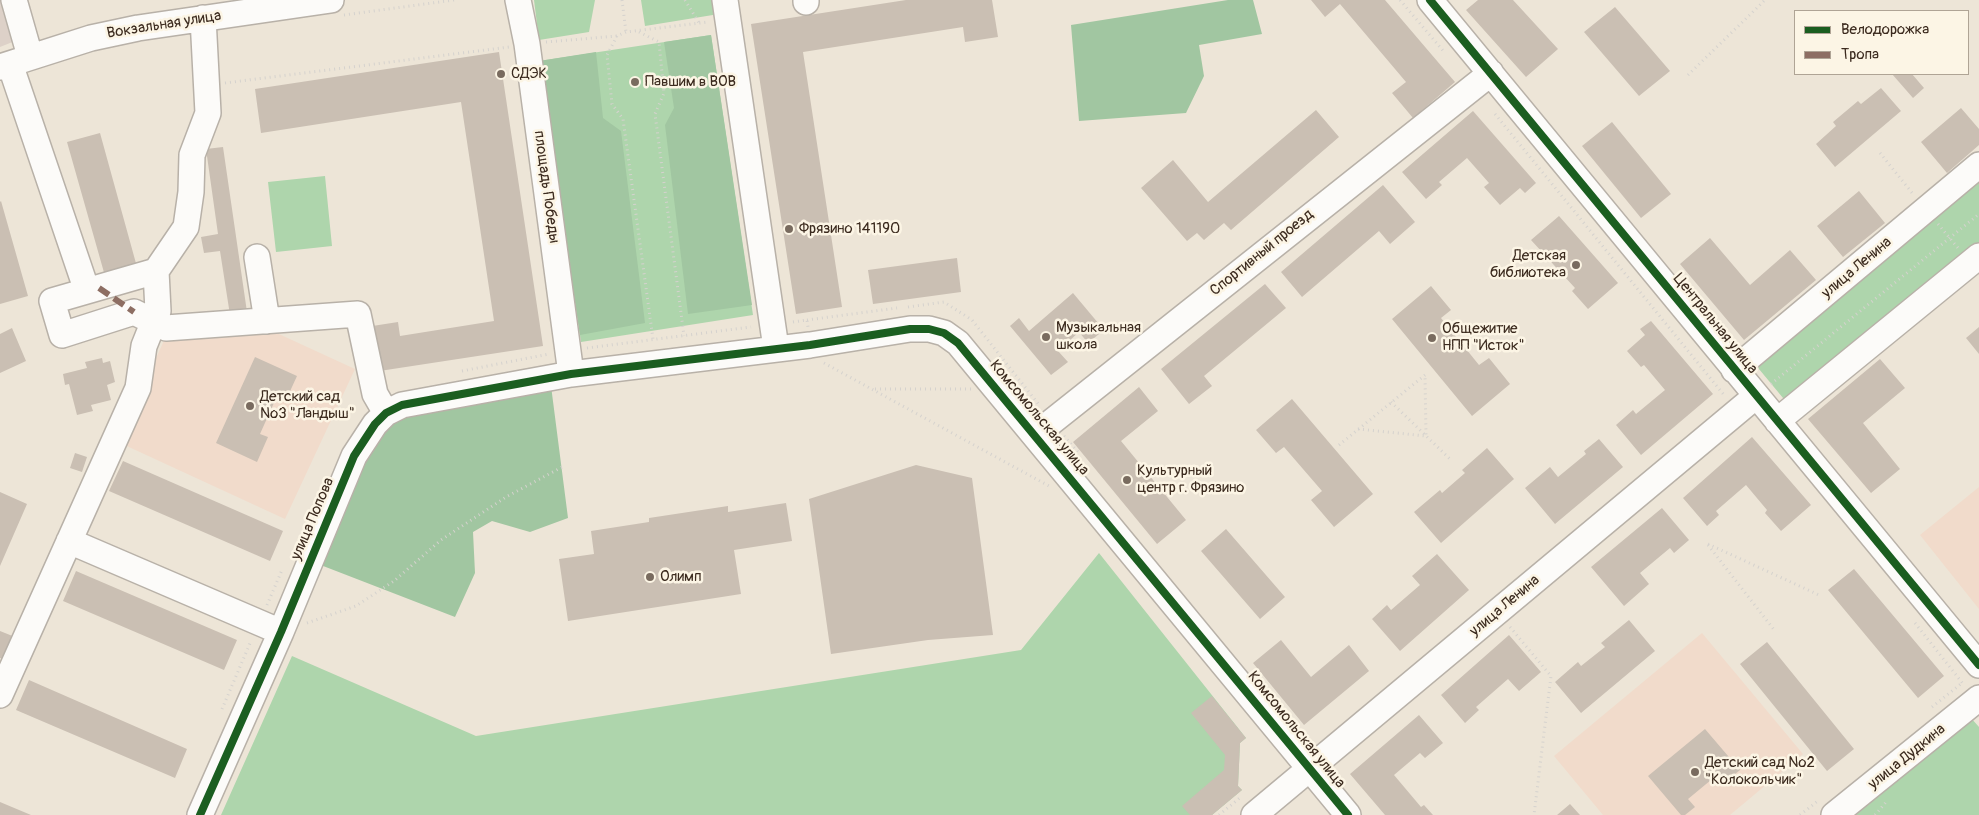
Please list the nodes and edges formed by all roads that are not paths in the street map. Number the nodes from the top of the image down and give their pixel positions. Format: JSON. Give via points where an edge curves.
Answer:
{"nodes":[{"id":1,"x":14,"y":0,"type":"edge"},
{"id":2,"x":332,"y":0,"type":"edge"},
{"id":3,"x":518,"y":0,"type":"edge"},
{"id":4,"x":725,"y":0,"type":"edge"},
{"id":5,"x":1430,"y":0,"type":"edge"},
{"id":6,"x":203,"y":18,"type":"junction"},
{"id":7,"x":13,"y":62,"type":"edge"},
{"id":8,"x":1482,"y":80,"type":"junction"},
{"id":9,"x":1979,"y":165,"type":"edge"},
{"id":10,"x":1979,"y":256,"type":"edge"},
{"id":11,"x":257,"y":257,"type":"dead end"},
{"id":12,"x":156,"y":271,"type":"junction"},
{"id":13,"x":86,"y":291,"type":"junction"},
{"id":14,"x":267,"y":320,"type":"junction"},
{"id":15,"x":153,"y":323,"type":"junction"},
{"id":16,"x":776,"y":348,"type":"junction"},
{"id":17,"x":569,"y":362,"type":"junction"},
{"id":18,"x":1734,"y":370,"type":"junction"},
{"id":19,"x":1762,"y":391,"type":"junction"},
{"id":20,"x":386,"y":413,"type":"junction"},
{"id":21,"x":1777,"y":421,"type":"junction"},
{"id":22,"x":1035,"y":435,"type":"junction"},
{"id":23,"x":69,"y":541,"type":"junction"},
{"id":24,"x":270,"y":627,"type":"junction"},
{"id":25,"x":1979,"y":665,"type":"edge"},
{"id":26,"x":0,"y":695,"type":"edge"},
{"id":27,"x":1979,"y":698,"type":"edge"},
{"id":28,"x":1310,"y":769,"type":"junction"},
{"id":29,"x":200,"y":815,"type":"edge"},
{"id":30,"x":1254,"y":815,"type":"edge"},
{"id":31,"x":1348,"y":815,"type":"edge"},
{"id":32,"x":1834,"y":815,"type":"edge"}],
"edges":[{"from":1,"to":7,"type":"street"},
{"from":2,"to":6,"type":"street","name":"Вокзальная улица"},
{"from":3,"to":17,"type":"street","name":"площадь Победы","via":[[527,44]]},
{"from":4,"to":16,"type":"street"},
{"from":5,"to":8,"type":"street","name":"Центральная улица"},
{"from":6,"to":7,"type":"street","name":"Вокзальная улица","via":[[91,38]]},
{"from":6,"to":12,"type":"street","via":[[208,113],[192,155],[192,192],[186,227]]},
{"from":7,"to":13,"type":"street"},
{"from":8,"to":18,"type":"street","name":"Центральная улица"},
{"from":8,"to":22,"type":"street","name":"Спортивный проезд"},
{"from":9,"to":18,"type":"street","name":"улица Ленина"},
{"from":10,"to":21,"type":"street"},
{"from":11,"to":14,"type":"street"},
{"from":12,"to":13,"type":"street"},
{"from":12,"to":15,"type":"street","via":[[158,311]]},
{"from":13,"to":15,"type":"street","via":[[52,301],[62,336],[134,312]]},
{"from":14,"to":15,"type":"street","via":[[166,328]]},
{"from":14,"to":20,"type":"street","via":[[358,314],[375,394]]},
{"from":15,"to":23,"type":"street","via":[[144,346],[138,388]]},
{"from":16,"to":17,"type":"street","name":"Комсомольская улица"},
{"from":16,"to":22,"type":"street","name":"Комсомольская улица","via":[[910,329],[944,333],[958,343]]},
{"from":17,"to":20,"type":"street","name":"улица Попова","via":[[402,405]]},
{"from":18,"to":19,"type":"street","name":"Центральная улица"},
{"from":19,"to":21,"type":"street","name":"Центральная улица"},
{"from":19,"to":28,"type":"street","name":"улица Ленина"},
{"from":20,"to":24,"type":"street","name":"улица Попова","via":[[374,424],[354,456]]},
{"from":21,"to":25,"type":"street","name":"Центральная улица"},
{"from":22,"to":28,"type":"street","name":"Комсомольская улица"},
{"from":23,"to":24,"type":"street"},
{"from":23,"to":26,"type":"street"},
{"from":24,"to":29,"type":"street","name":"улица Попова"},
{"from":27,"to":32,"type":"street","name":"улица Дудкина"},
{"from":28,"to":30,"type":"street","name":"улица Ленина"},
{"from":28,"to":31,"type":"street","name":"Комсомольская улица"}]}
